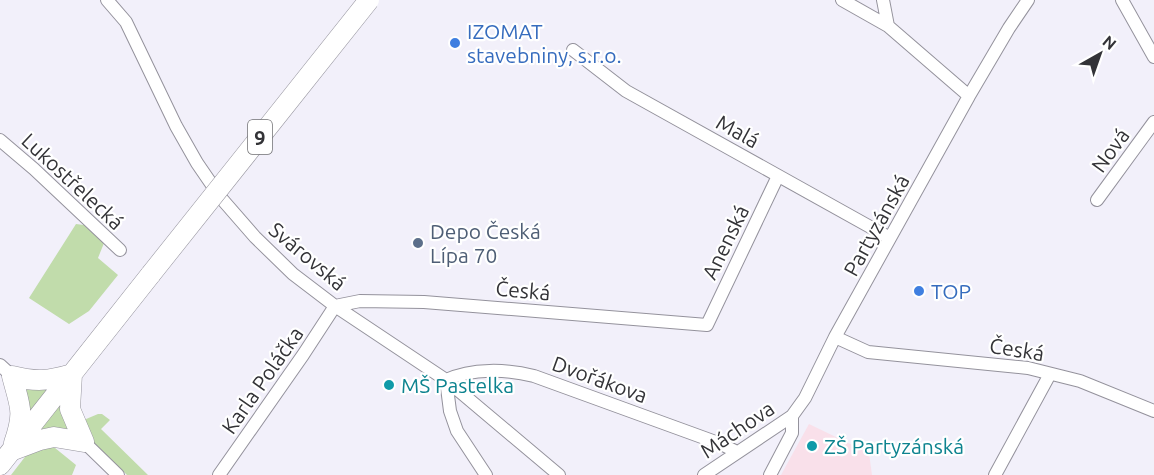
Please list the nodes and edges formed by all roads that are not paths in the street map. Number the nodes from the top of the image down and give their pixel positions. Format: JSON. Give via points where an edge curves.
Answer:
{"nodes":[{"id":1,"x":107,"y":0,"type":"edge"},
{"id":2,"x":369,"y":0,"type":"edge"},
{"id":3,"x":842,"y":0,"type":"edge"},
{"id":4,"x":883,"y":0,"type":"edge"},
{"id":5,"x":1028,"y":0,"type":"edge"},
{"id":6,"x":1122,"y":0,"type":"edge"},
{"id":7,"x":888,"y":26,"type":"junction"},
{"id":8,"x":573,"y":50,"type":"dead end"},
{"id":9,"x":1154,"y":57,"type":"edge"},
{"id":10,"x":969,"y":96,"type":"junction"},
{"id":11,"x":1154,"y":122,"type":"edge"},
{"id":12,"x":0,"y":140,"type":"edge"},
{"id":13,"x":778,"y":176,"type":"junction"},
{"id":14,"x":1097,"y":200,"type":"dead end"},
{"id":15,"x":890,"y":238,"type":"junction"},
{"id":16,"x":120,"y":250,"type":"dead end"},
{"id":17,"x":335,"y":306,"type":"junction"},
{"id":18,"x":707,"y":325,"type":"joint"},
{"id":19,"x":835,"y":337,"type":"junction"},
{"id":20,"x":6,"y":370,"type":"edge"},
{"id":21,"x":72,"y":374,"type":"junction"},
{"id":22,"x":1050,"y":374,"type":"junction"},
{"id":23,"x":446,"y":380,"type":"junction"},
{"id":24,"x":1154,"y":411,"type":"edge"},
{"id":25,"x":792,"y":416,"type":"junction"},
{"id":26,"x":84,"y":442,"type":"junction"},
{"id":27,"x":736,"y":452,"type":"junction"},
{"id":28,"x":6,"y":458,"type":"edge"},
{"id":29,"x":482,"y":474,"type":"edge"},
{"id":30,"x":117,"y":475,"type":"edge"},
{"id":31,"x":219,"y":475,"type":"edge"},
{"id":32,"x":559,"y":475,"type":"edge"},
{"id":33,"x":704,"y":475,"type":"edge"},
{"id":34,"x":770,"y":475,"type":"edge"},
{"id":35,"x":995,"y":475,"type":"edge"}],
"edges":[{"from":1,"to":17,"type":"street","name":"Svárovská","via":[[126,22],[176,126],[221,198],[293,274]]},
{"from":2,"to":21,"type":"main road","number":"9","bridge":true},
{"from":3,"to":7,"type":"street"},
{"from":4,"to":7,"type":"street"},
{"from":5,"to":10,"type":"street","name":"Partyzánská"},
{"from":6,"to":9,"type":"street"},
{"from":7,"to":10,"type":"street"},
{"from":8,"to":13,"type":"street","name":"Malá","via":[[626,91]]},
{"from":10,"to":15,"type":"street","name":"Partyzánská"},
{"from":11,"to":14,"type":"street","name":"Nová"},
{"from":12,"to":16,"type":"street","name":"Lukostřelecká"},
{"from":13,"to":15,"type":"street","name":"Malá"},
{"from":13,"to":18,"type":"street","name":"Anenská"},
{"from":15,"to":19,"type":"street","name":"Partyzánská"},
{"from":17,"to":18,"type":"street","name":"Česká","via":[[360,301],[424,302]]},
{"from":17,"to":23,"type":"street","name":"Svárovská"},
{"from":17,"to":31,"type":"street","name":"Karla Poláčka"},
{"from":19,"to":22,"type":"street","name":"Česká","via":[[868,352],[1028,368]]},
{"from":19,"to":25,"type":"street","name":"Partyzánská"},
{"from":20,"to":21,"type":"main road","via":[[28,380],[51,381]]},
{"from":20,"to":28,"type":"main road","via":[[22,411]]},
{"from":21,"to":26,"type":"main road","via":[[70,409]]},
{"from":21,"to":28,"type":"main road","number":"9"},
{"from":22,"to":24,"type":"street","name":"Česká","via":[[1080,381]]},
{"from":22,"to":35,"type":"street"},
{"from":23,"to":27,"type":"street","name":"Dvořákova","via":[[460,374],[516,371]]},
{"from":23,"to":29,"type":"street","via":[[457,431]]},
{"from":23,"to":32,"type":"street","name":"Svárovská"},
{"from":25,"to":27,"type":"street","name":"Máchova"},
{"from":25,"to":34,"type":"street","name":"Partyzánská","via":[[792,433]]},
{"from":26,"to":28,"type":"main road","via":[[44,439]]},
{"from":26,"to":30,"type":"street"},
{"from":27,"to":33,"type":"street","name":"Máchova"}]}
